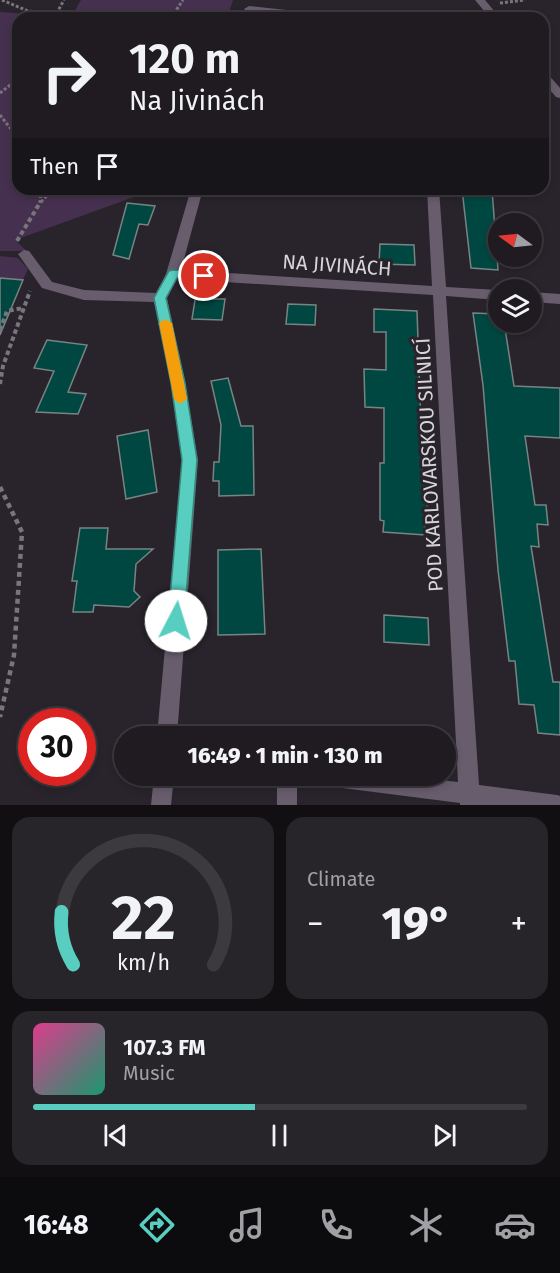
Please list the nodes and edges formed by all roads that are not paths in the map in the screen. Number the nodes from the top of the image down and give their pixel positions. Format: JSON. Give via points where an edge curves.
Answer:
{"nodes":[{"id":1,"x":480,"y":0,"type":"edge"},
{"id":2,"x":249,"y":9,"type":"edge"},
{"id":3,"x":277,"y":12,"type":"edge"},
{"id":4,"x":490,"y":12,"type":"edge"},
{"id":5,"x":549,"y":82,"type":"edge"},
{"id":6,"x":560,"y":95,"type":"edge"},
{"id":7,"x":195,"y":195,"type":"edge"},
{"id":8,"x":433,"y":195,"type":"edge"},
{"id":9,"x":20,"y":249,"type":"road end"},
{"id":10,"x":173,"y":274,"type":"junction"},
{"id":11,"x":440,"y":291,"type":"junction"},
{"id":12,"x":488,"y":294,"type":"edge"},
{"id":13,"x":160,"y":298,"type":"junction"},
{"id":14,"x":542,"y":298,"type":"edge"},
{"id":15,"x":560,"y":299,"type":"edge"},
{"id":16,"x":167,"y":726,"type":"edge"},
{"id":17,"x":163,"y":786,"type":"edge"},
{"id":18,"x":286,"y":786,"type":"edge"},
{"id":19,"x":389,"y":786,"type":"edge"},
{"id":20,"x":469,"y":799,"type":"edge"},
{"id":21,"x":161,"y":805,"type":"edge"},
{"id":22,"x":287,"y":805,"type":"edge"},
{"id":23,"x":557,"y":805,"type":"edge"}],
"edges":[{"from":1,"to":4,"type":"street"},
{"from":2,"to":3,"type":"street"},
{"from":5,"to":6,"type":"street"},
{"from":7,"to":10,"type":"street"},
{"from":8,"to":11,"type":"street","name":"POD KARLOVARSKOU SILNICÍ"},
{"from":9,"to":13,"type":"street","via":[[47,285],[84,295]]},
{"from":10,"to":11,"type":"street","name":"NA JIVINÁCH"},
{"from":10,"to":13,"type":"street"},
{"from":11,"to":12,"type":"street","name":"NA JIVINÁCH"},
{"from":11,"to":20,"type":"street","name":"POD KARLOVARSKOU SILNICÍ"},
{"from":13,"to":16,"type":"street","via":[[190,460]]},
{"from":14,"to":15,"type":"street"},
{"from":17,"to":21,"type":"street"},
{"from":18,"to":22,"type":"street"},
{"from":19,"to":20,"type":"street"},
{"from":20,"to":23,"type":"street"}]}
